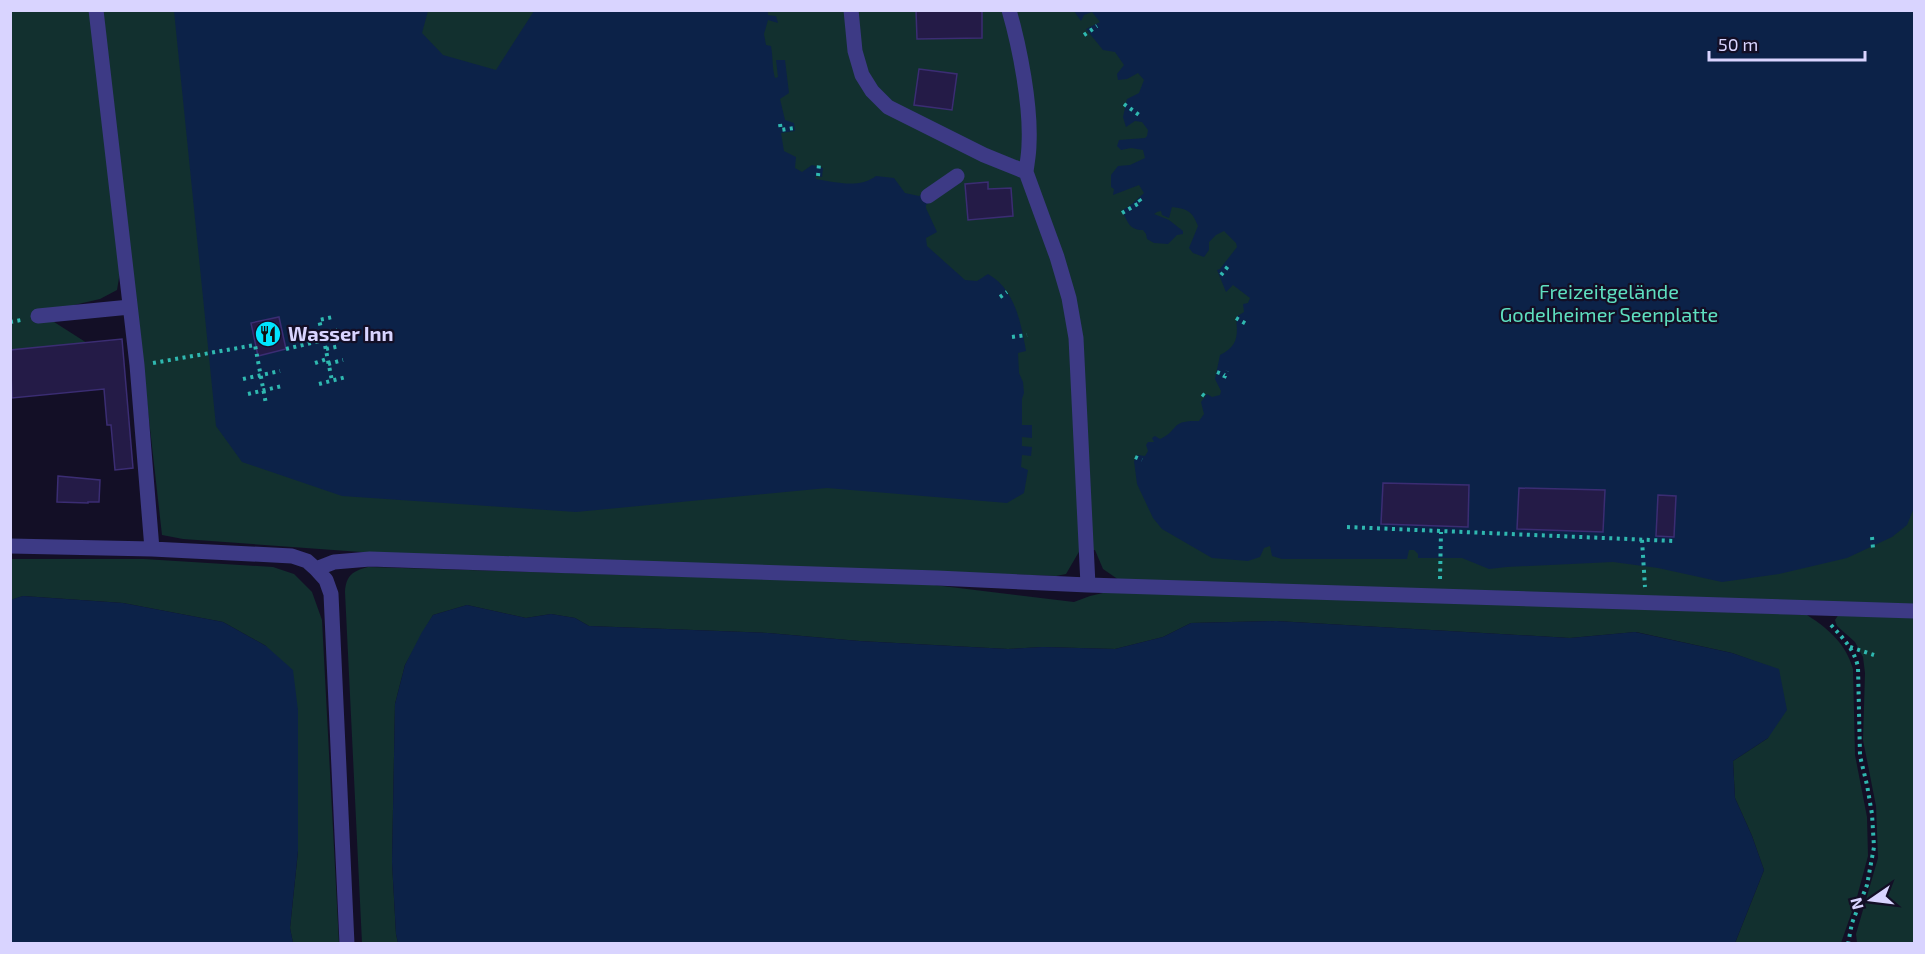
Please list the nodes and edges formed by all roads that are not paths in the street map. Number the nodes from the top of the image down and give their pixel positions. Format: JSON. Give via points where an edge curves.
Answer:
{"nodes":[{"id":1,"x":96,"y":10,"type":"edge"},
{"id":2,"x":851,"y":10,"type":"edge"},
{"id":3,"x":1009,"y":10,"type":"edge"},
{"id":4,"x":1026,"y":172,"type":"junction"},
{"id":5,"x":957,"y":176,"type":"dead end"},
{"id":6,"x":928,"y":196,"type":"dead end"},
{"id":7,"x":130,"y":307,"type":"junction"},
{"id":8,"x":38,"y":316,"type":"dead end"},
{"id":9,"x":10,"y":546,"type":"edge"},
{"id":10,"x":152,"y":549,"type":"junction"},
{"id":11,"x":316,"y":569,"type":"junction"},
{"id":12,"x":1088,"y":585,"type":"junction"},
{"id":13,"x":1914,"y":611,"type":"edge"},
{"id":14,"x":347,"y":944,"type":"edge"}],
"edges":[{"from":1,"to":7,"type":"lane"},
{"from":2,"to":4,"type":"lane","via":[[862,75],[888,107]]},
{"from":3,"to":4,"type":"lane","via":[[1028,104]]},
{"from":4,"to":12,"type":"lane","via":[[1057,257],[1076,338]]},
{"from":5,"to":6,"type":"lane"},
{"from":7,"to":8,"type":"lane"},
{"from":7,"to":10,"type":"lane"},
{"from":9,"to":10,"type":"lane"},
{"from":10,"to":11,"type":"lane","via":[[292,556]]},
{"from":11,"to":12,"type":"lane","via":[[334,561],[370,559]]},
{"from":11,"to":14,"type":"lane","via":[[331,594]]},
{"from":12,"to":13,"type":"lane"}]}
